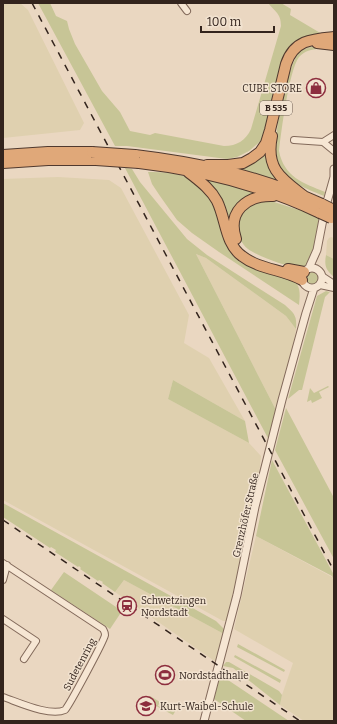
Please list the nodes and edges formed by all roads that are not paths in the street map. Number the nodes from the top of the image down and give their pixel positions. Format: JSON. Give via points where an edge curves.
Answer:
{"nodes":[{"id":1,"x":181,"y":3,"type":"edge"},
{"id":2,"x":187,"y":11,"type":"dead end"},
{"id":3,"x":334,"y":39,"type":"edge"},
{"id":4,"x":334,"y":135,"type":"edge"},
{"id":5,"x":294,"y":140,"type":"dead end"},
{"id":6,"x":323,"y":142,"type":"junction"},
{"id":7,"x":334,"y":152,"type":"edge"},
{"id":8,"x":3,"y":155,"type":"edge"},
{"id":9,"x":94,"y":156,"type":"junction"},
{"id":10,"x":137,"y":159,"type":"junction"},
{"id":11,"x":3,"y":163,"type":"edge"},
{"id":12,"x":207,"y":166,"type":"junction"},
{"id":13,"x":334,"y":169,"type":"edge"},
{"id":14,"x":185,"y":170,"type":"junction"},
{"id":15,"x":334,"y":178,"type":"edge"},
{"id":16,"x":304,"y":196,"type":"junction"},
{"id":17,"x":283,"y":197,"type":"junction"},
{"id":18,"x":321,"y":208,"type":"junction"},
{"id":19,"x":333,"y":214,"type":"edge"},
{"id":20,"x":317,"y":250,"type":"junction"},
{"id":21,"x":320,"y":273,"type":"junction"},
{"id":22,"x":309,"y":280,"type":"junction"},
{"id":23,"x":334,"y":284,"type":"edge"},
{"id":24,"x":334,"y":288,"type":"edge"},
{"id":25,"x":5,"y":564,"type":"edge"},
{"id":26,"x":3,"y":580,"type":"edge"},
{"id":27,"x":3,"y":619,"type":"edge"},
{"id":28,"x":24,"y":659,"type":"dead end"},
{"id":29,"x":3,"y":697,"type":"edge"},
{"id":30,"x":204,"y":721,"type":"edge"}],
"edges":[{"from":1,"to":2,"type":"street"},
{"from":3,"to":12,"type":"highway","number":"B 535","via":[[305,42],[290,54],[270,130],[260,152],[243,163]]},
{"from":3,"to":16,"type":"highway","number":"B 535","via":[[309,45],[299,49],[295,54],[288,67],[271,141],[271,158],[276,171],[284,181]]},
{"from":4,"to":6,"type":"street"},
{"from":5,"to":6,"type":"street"},
{"from":6,"to":7,"type":"street"},
{"from":8,"to":9,"type":"highway","number":"B 535","via":[[48,152]]},
{"from":9,"to":10,"type":"highway","number":"B 535","bridge":true},
{"from":9,"to":11,"type":"highway","number":"B 535","via":[[74,160]]},
{"from":10,"to":12,"type":"highway","number":"B 535"},
{"from":10,"to":14,"type":"highway","number":"B 535"},
{"from":12,"to":16,"type":"highway","number":"B 535","via":[[263,181]]},
{"from":13,"to":15,"type":"street","name":"Grenzhöfer Straße"},
{"from":14,"to":17,"type":"highway","number":"B 535"},
{"from":14,"to":22,"type":"highway","number":"B 535","via":[[204,184],[216,200],[231,242],[242,256],[253,263]]},
{"from":15,"to":20,"type":"street","name":"Grenzhöfer Straße"},
{"from":16,"to":18,"type":"highway","number":"B 535"},
{"from":17,"to":18,"type":"highway","number":"B 535"},
{"from":17,"to":22,"type":"highway","number":"B 535","via":[[257,197],[244,203],[235,218],[234,233],[246,252],[297,271]]},
{"from":18,"to":19,"type":"highway","number":"B 535","bridge":true},
{"from":20,"to":21,"type":"street","name":"Grenzhöfer Straße"},
{"from":20,"to":22,"type":"street","name":"Grenzhöfer Straße"},
{"from":21,"to":22,"type":"street"},
{"from":21,"to":22,"type":"street","name":"Grenzhöfer Straße","via":[[322,282]]},
{"from":21,"to":23,"type":"street"},
{"from":22,"to":24,"type":"street"},
{"from":22,"to":30,"type":"street","name":"Grenzhöfer Straße","via":[[306,313],[255,507],[237,594]]},
{"from":25,"to":26,"type":"street"},
{"from":25,"to":29,"type":"street","name":"Sudetenring","via":[[105,632],[97,651],[60,713],[49,712]]},
{"from":27,"to":28,"type":"street","via":[[36,641]]}]}
